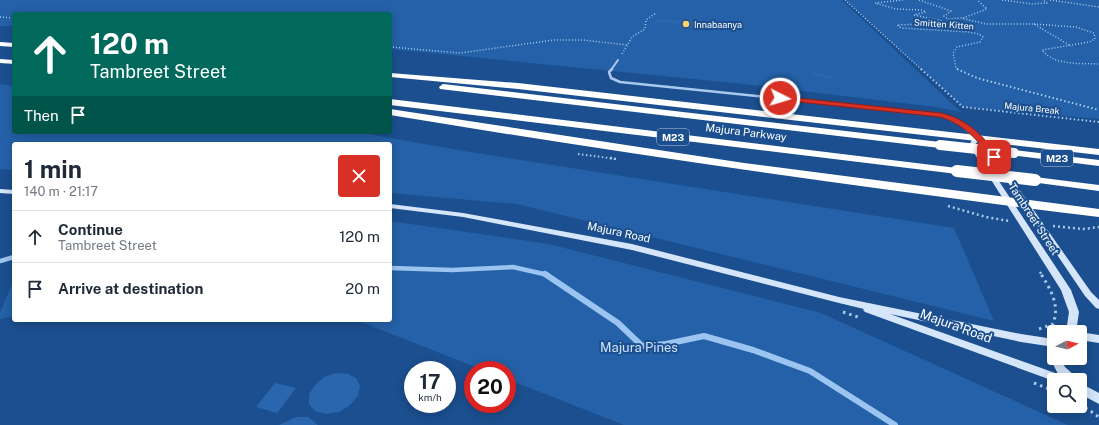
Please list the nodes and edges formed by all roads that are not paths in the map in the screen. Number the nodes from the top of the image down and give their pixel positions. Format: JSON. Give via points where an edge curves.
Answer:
{"nodes":[{"id":1,"x":0,"y":44,"type":"edge"},
{"id":2,"x":12,"y":45,"type":"edge"},
{"id":3,"x":618,"y":60,"type":"road end"},
{"id":4,"x":0,"y":61,"type":"edge"},
{"id":5,"x":12,"y":62,"type":"edge"},
{"id":6,"x":392,"y":75,"type":"edge"},
{"id":7,"x":392,"y":82,"type":"edge"},
{"id":8,"x":392,"y":102,"type":"edge"},
{"id":9,"x":392,"y":112,"type":"edge"},
{"id":10,"x":976,"y":138,"type":"junction"},
{"id":11,"x":1099,"y":152,"type":"edge"},
{"id":12,"x":1099,"y":163,"type":"edge"},
{"id":13,"x":1099,"y":188,"type":"edge"},
{"id":14,"x":0,"y":191,"type":"edge"},
{"id":15,"x":12,"y":192,"type":"edge"},
{"id":16,"x":1008,"y":202,"type":"junction"},
{"id":17,"x":1027,"y":204,"type":"junction"},
{"id":18,"x":392,"y":206,"type":"edge"},
{"id":19,"x":1099,"y":213,"type":"edge"},
{"id":20,"x":839,"y":300,"type":"junction"},
{"id":21,"x":1099,"y":306,"type":"edge"},
{"id":22,"x":1072,"y":325,"type":"edge"},
{"id":23,"x":1087,"y":337,"type":"edge"},
{"id":24,"x":1099,"y":339,"type":"edge"},
{"id":25,"x":1047,"y":342,"type":"edge"},
{"id":26,"x":1047,"y":374,"type":"edge"},
{"id":27,"x":1087,"y":392,"type":"edge"},
{"id":28,"x":1099,"y":399,"type":"edge"}],
"edges":[{"from":1,"to":2,"type":"highway"},
{"from":3,"to":10,"type":"lane","via":[[610,72],[611,78],[620,82],[941,115],[954,118]]},
{"from":4,"to":5,"type":"highway"},
{"from":6,"to":10,"type":"highway","via":[[518,86]]},
{"from":7,"to":12,"type":"highway","name":"Majura Parkway","number":"M23","bridge":true},
{"from":8,"to":13,"type":"highway","name":"Majura Parkway","number":"M23","bridge":true},
{"from":9,"to":16,"type":"highway","via":[[628,150]]},
{"from":10,"to":11,"type":"highway"},
{"from":10,"to":16,"type":"main road","name":"Tambreet Street","via":[[972,145]]},
{"from":10,"to":17,"type":"main road","name":"Tambreet Street","via":[[986,146]]},
{"from":14,"to":15,"type":"main road"},
{"from":16,"to":17,"type":"highway"},
{"from":16,"to":22,"type":"main road","name":"Tambreet Street","via":[[1066,290],[1074,312]]},
{"from":17,"to":19,"type":"highway"},
{"from":17,"to":21,"type":"main road","name":"Tambreet Street","via":[[1088,294]]},
{"from":18,"to":20,"type":"main road","name":"Majura Road","via":[[464,215],[632,247]]},
{"from":20,"to":25,"type":"main road","name":"Majura Road"},
{"from":20,"to":26,"type":"main road","name":"Majura Road"},
{"from":23,"to":24,"type":"main road"},
{"from":27,"to":28,"type":"main road"}]}
